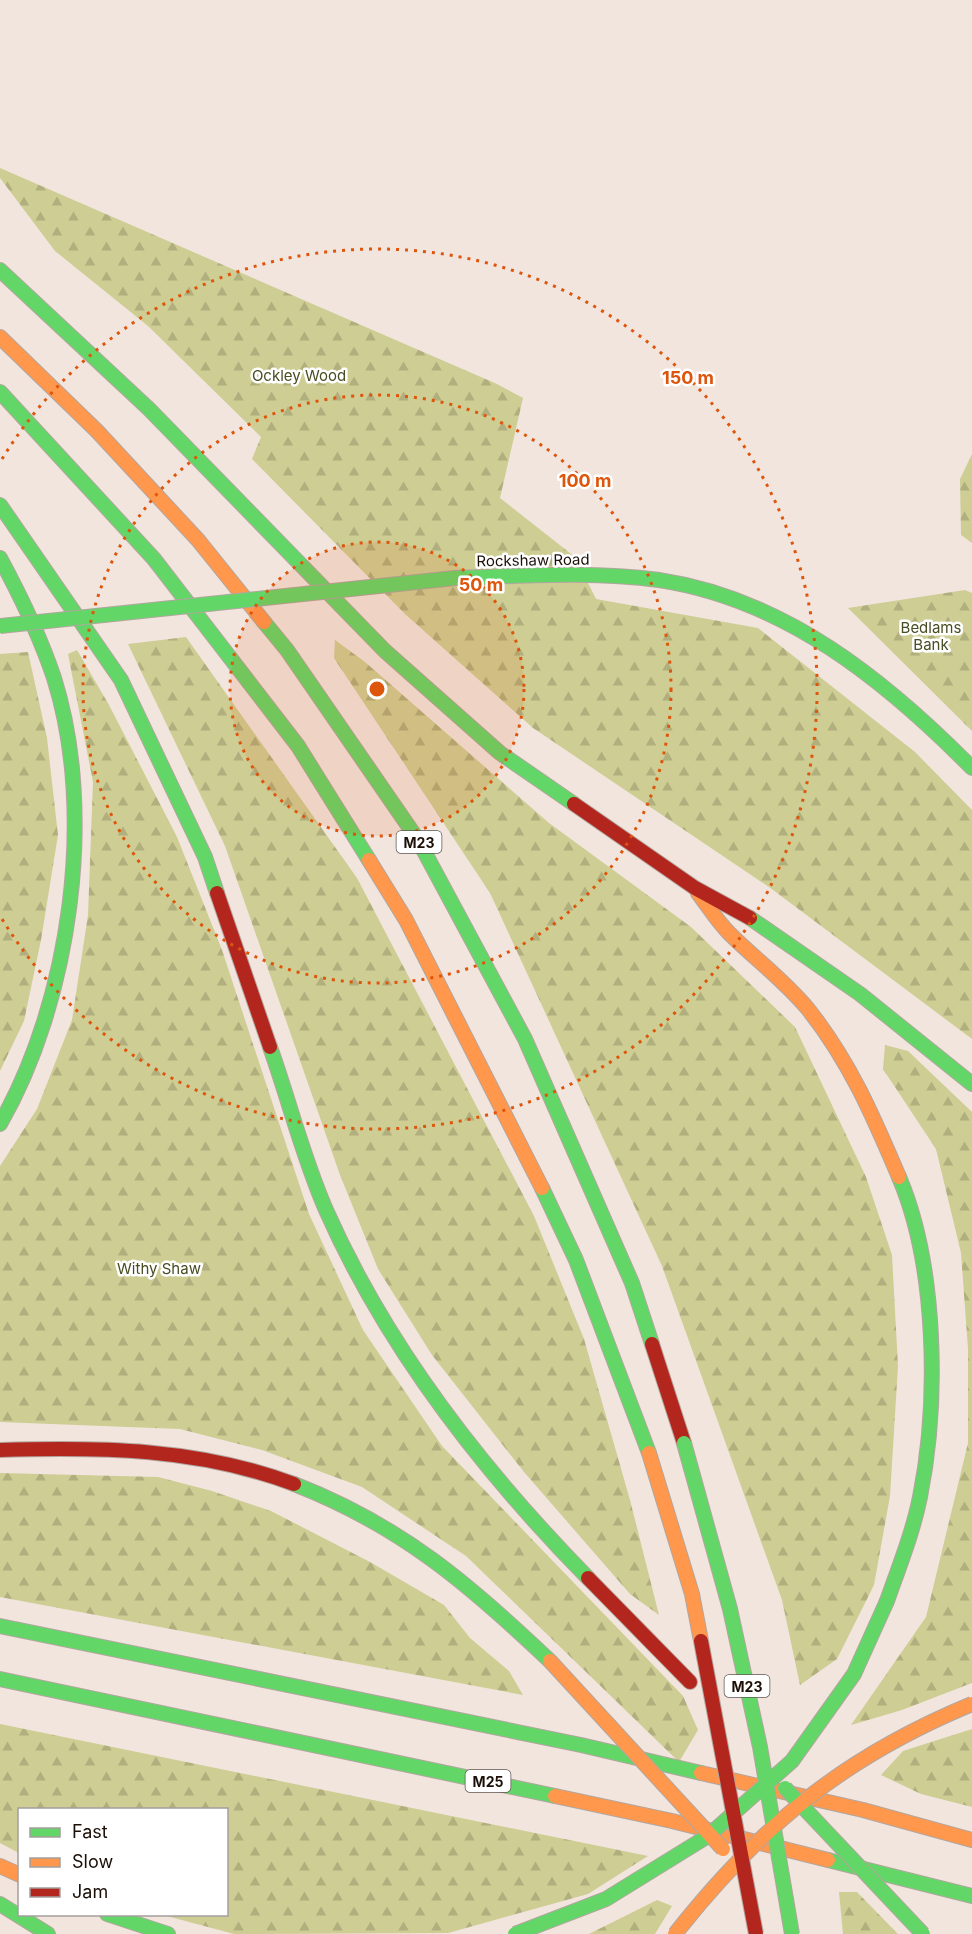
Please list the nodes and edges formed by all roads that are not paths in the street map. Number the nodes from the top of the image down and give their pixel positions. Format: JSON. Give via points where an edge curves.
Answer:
{"nodes":[{"id":1,"x":0,"y":270,"type":"edge"},
{"id":2,"x":0,"y":337,"type":"edge"},
{"id":3,"x":0,"y":392,"type":"edge"},
{"id":4,"x":0,"y":505,"type":"edge"},
{"id":5,"x":0,"y":558,"type":"edge"},
{"id":6,"x":0,"y":626,"type":"edge"},
{"id":7,"x":972,"y":768,"type":"edge"},
{"id":8,"x":695,"y":888,"type":"junction"},
{"id":9,"x":972,"y":1084,"type":"edge"},
{"id":10,"x":0,"y":1124,"type":"edge"},
{"id":11,"x":0,"y":1450,"type":"edge"},
{"id":12,"x":0,"y":1626,"type":"edge"},
{"id":13,"x":0,"y":1679,"type":"edge"},
{"id":14,"x":972,"y":1704,"type":"edge"},
{"id":15,"x":729,"y":1726,"type":"dead end"},
{"id":16,"x":744,"y":1743,"type":"dead end"},
{"id":17,"x":972,"y":1840,"type":"edge"},
{"id":18,"x":0,"y":1866,"type":"edge"},
{"id":19,"x":18,"y":1874,"type":"edge"},
{"id":20,"x":972,"y":1896,"type":"edge"},
{"id":21,"x":0,"y":1904,"type":"edge"},
{"id":22,"x":18,"y":1915,"type":"edge"},
{"id":23,"x":19,"y":1916,"type":"edge"},
{"id":24,"x":113,"y":1916,"type":"edge"},
{"id":25,"x":48,"y":1934,"type":"edge"},
{"id":26,"x":168,"y":1934,"type":"edge"},
{"id":27,"x":515,"y":1934,"type":"edge"},
{"id":28,"x":675,"y":1934,"type":"edge"},
{"id":29,"x":756,"y":1934,"type":"edge"},
{"id":30,"x":792,"y":1934,"type":"edge"},
{"id":31,"x":808,"y":1934,"type":"edge"},
{"id":32,"x":923,"y":1934,"type":"edge"}],
"edges":[{"from":1,"to":8,"type":"main road","via":[[149,409],[394,659],[500,753]]},
{"from":2,"to":30,"type":"main road","number":"M23","bridge":true,"via":[[97,431],[206,549],[287,650],[418,840],[525,1039],[632,1283],[684,1443],[730,1609],[760,1747]]},
{"from":3,"to":29,"type":"main road","number":"M23","bridge":true,"via":[[162,568],[298,746],[406,920],[531,1162],[576,1260],[649,1453],[692,1594]]},
{"from":4,"to":15,"type":"main road","bridge":true,"via":[[121,680],[205,857],[326,1209],[387,1327],[469,1443],[550,1539]]},
{"from":5,"to":10,"type":"main road","via":[[16,583],[51,664],[65,729],[76,831],[70,909],[53,996],[25,1078]]},
{"from":6,"to":7,"type":"main road","name":"Rockshaw Road","bridge":true,"via":[[455,578],[604,575],[657,579],[710,589],[762,608],[838,650],[880,681]]},
{"from":8,"to":9,"type":"main road","via":[[740,911],[860,994]]},
{"from":8,"to":27,"type":"main road","bridge":true,"via":[[728,932],[806,1007],[840,1051],[867,1101],[906,1193],[923,1264],[930,1318],[933,1387],[920,1496],[887,1601],[854,1674],[792,1761],[708,1836],[606,1899]]},
{"from":11,"to":31,"type":"main road","bridge":true,"via":[[82,1448],[189,1456],[248,1469],[305,1488],[364,1516],[428,1555],[485,1600],[550,1661],[685,1810]]},
{"from":12,"to":17,"type":"main road","via":[[569,1742],[863,1810]]},
{"from":13,"to":20,"type":"main road","number":"M25","via":[[672,1821]]},
{"from":14,"to":28,"type":"main road","bridge":true,"via":[[931,1719],[848,1765],[801,1799],[705,1894]]},
{"from":16,"to":32,"type":"main road","bridge":true},
{"from":18,"to":19,"type":"main road"},
{"from":21,"to":22,"type":"main road"},
{"from":23,"to":25,"type":"main road"},
{"from":24,"to":26,"type":"main road"}]}
